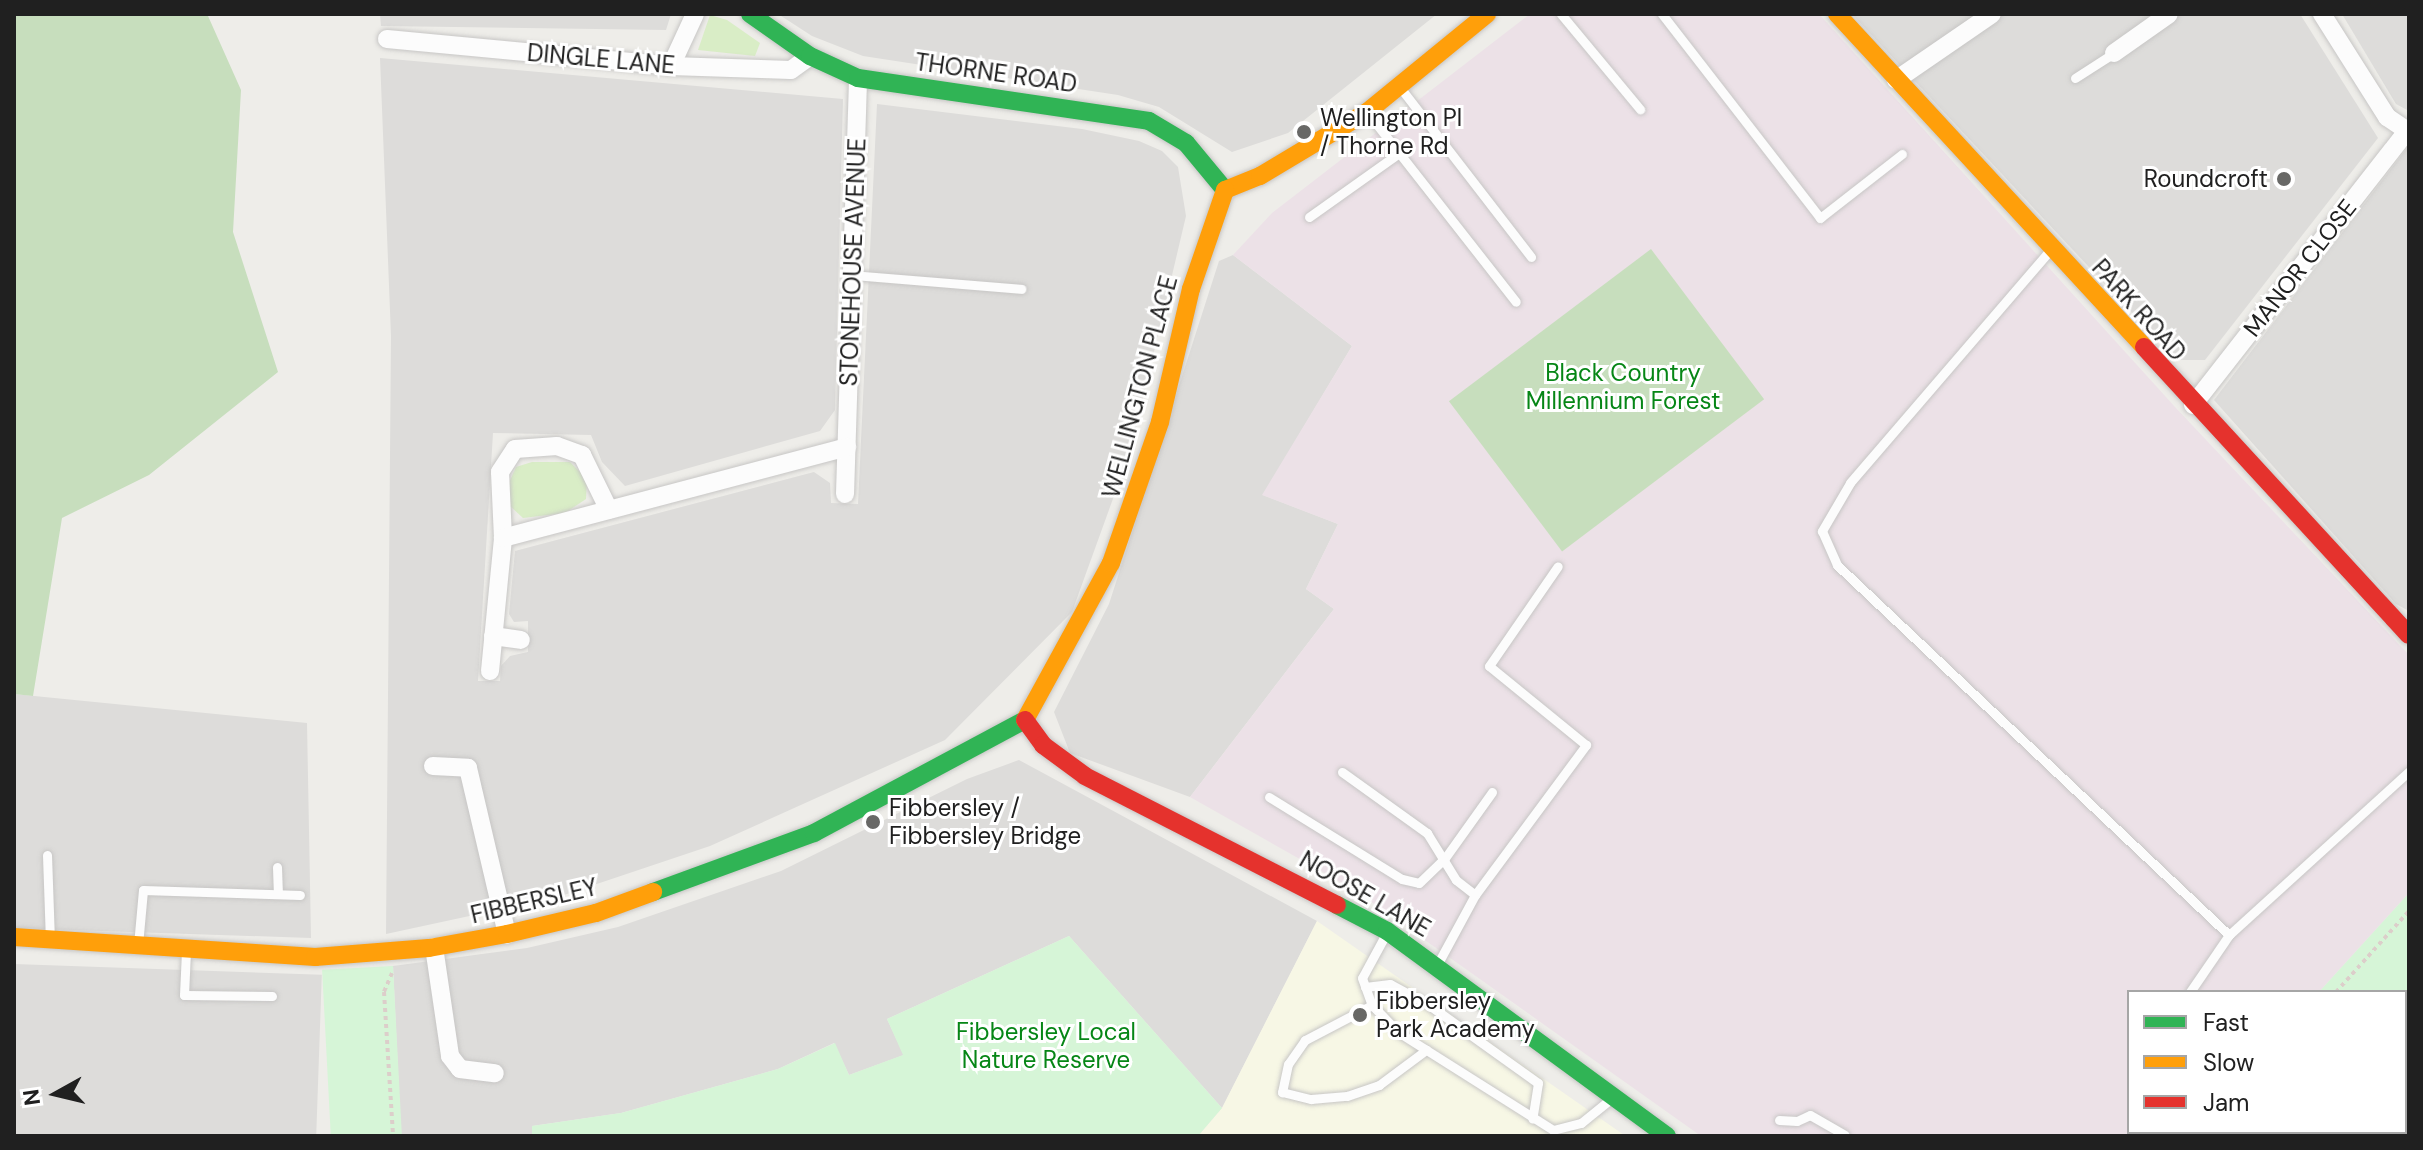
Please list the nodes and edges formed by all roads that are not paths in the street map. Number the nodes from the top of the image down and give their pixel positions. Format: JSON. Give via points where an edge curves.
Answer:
{"nodes":[{"id":1,"x":695,"y":14,"type":"edge"},
{"id":2,"x":750,"y":14,"type":"edge"},
{"id":3,"x":1487,"y":14,"type":"edge"},
{"id":4,"x":1561,"y":14,"type":"edge"},
{"id":5,"x":1662,"y":14,"type":"edge"},
{"id":6,"x":1837,"y":14,"type":"edge"},
{"id":7,"x":1992,"y":14,"type":"edge"},
{"id":8,"x":2168,"y":14,"type":"edge"},
{"id":9,"x":2322,"y":14,"type":"edge"},
{"id":10,"x":1972,"y":20,"type":"edge"},
{"id":11,"x":387,"y":39,"type":"dead end"},
{"id":12,"x":2114,"y":53,"type":"joint"},
{"id":13,"x":810,"y":56,"type":"junction"},
{"id":14,"x":671,"y":66,"type":"junction"},
{"id":15,"x":858,"y":78,"type":"junction"},
{"id":16,"x":2075,"y":78,"type":"dead end"},
{"id":17,"x":1896,"y":80,"type":"junction"},
{"id":18,"x":1399,"y":86,"type":"junction"},
{"id":19,"x":1640,"y":109,"type":"dead end"},
{"id":20,"x":1367,"y":112,"type":"junction"},
{"id":21,"x":2408,"y":131,"type":"edge"},
{"id":22,"x":1399,"y":153,"type":"junction"},
{"id":23,"x":1902,"y":154,"type":"dead end"},
{"id":24,"x":1225,"y":190,"type":"junction"},
{"id":25,"x":1309,"y":217,"type":"dead end"},
{"id":26,"x":2051,"y":249,"type":"junction"},
{"id":27,"x":1531,"y":257,"type":"dead end"},
{"id":28,"x":852,"y":275,"type":"junction"},
{"id":29,"x":1021,"y":289,"type":"dead end"},
{"id":30,"x":1516,"y":302,"type":"dead end"},
{"id":31,"x":2193,"y":405,"type":"junction"},
{"id":32,"x":847,"y":447,"type":"junction"},
{"id":33,"x":845,"y":494,"type":"dead end"},
{"id":34,"x":609,"y":510,"type":"junction"},
{"id":35,"x":503,"y":538,"type":"junction"},
{"id":36,"x":1558,"y":566,"type":"dead end"},
{"id":37,"x":2409,"y":635,"type":"edge"},
{"id":38,"x":493,"y":636,"type":"junction"},
{"id":39,"x":521,"y":640,"type":"dead end"},
{"id":40,"x":490,"y":671,"type":"dead end"},
{"id":41,"x":1025,"y":720,"type":"junction"},
{"id":42,"x":433,"y":766,"type":"dead end"},
{"id":43,"x":2409,"y":771,"type":"edge"},
{"id":44,"x":1342,"y":772,"type":"dead end"},
{"id":45,"x":1492,"y":792,"type":"dead end"},
{"id":46,"x":1269,"y":797,"type":"dead end"},
{"id":47,"x":47,"y":855,"type":"dead end"},
{"id":48,"x":1445,"y":858,"type":"junction"},
{"id":49,"x":277,"y":867,"type":"dead end"},
{"id":50,"x":278,"y":894,"type":"junction"},
{"id":51,"x":300,"y":895,"type":"dead end"},
{"id":52,"x":1475,"y":895,"type":"junction"},
{"id":53,"x":1387,"y":931,"type":"junction"},
{"id":54,"x":507,"y":934,"type":"junction"},
{"id":55,"x":2229,"y":935,"type":"junction"},
{"id":56,"x":14,"y":937,"type":"edge"},
{"id":57,"x":51,"y":941,"type":"junction"},
{"id":58,"x":138,"y":948,"type":"junction"},
{"id":59,"x":432,"y":948,"type":"junction"},
{"id":60,"x":186,"y":951,"type":"junction"},
{"id":61,"x":1437,"y":965,"type":"junction"},
{"id":62,"x":1365,"y":987,"type":"junction"},
{"id":63,"x":2191,"y":990,"type":"edge"},
{"id":64,"x":272,"y":996,"type":"dead end"},
{"id":65,"x":1372,"y":1005,"type":"junction"},
{"id":66,"x":1426,"y":1050,"type":"junction"},
{"id":67,"x":495,"y":1073,"type":"dead end"},
{"id":68,"x":1613,"y":1097,"type":"junction"},
{"id":69,"x":1532,"y":1119,"type":"junction"},
{"id":70,"x":1779,"y":1120,"type":"dead end"},
{"id":71,"x":1667,"y":1136,"type":"edge"},
{"id":72,"x":1846,"y":1136,"type":"edge"}],
"edges":[{"from":1,"to":14,"type":"street"},
{"from":2,"to":13,"type":"street","name":"THORNE ROAD"},
{"from":3,"to":18,"type":"street"},
{"from":4,"to":19,"type":"lane"},
{"from":5,"to":23,"type":"lane","via":[[1820,218]]},
{"from":6,"to":17,"type":"street","name":"PARK ROAD"},
{"from":7,"to":10,"type":"street"},
{"from":8,"to":12,"type":"street"},
{"from":9,"to":21,"type":"street","via":[[2387,117]]},
{"from":10,"to":17,"type":"street"},
{"from":11,"to":14,"type":"street","name":"DINGLE LANE"},
{"from":12,"to":16,"type":"lane"},
{"from":13,"to":14,"type":"street","name":"DINGLE LANE","via":[[791,70]]},
{"from":13,"to":15,"type":"street","name":"THORNE ROAD"},
{"from":15,"to":24,"type":"street","name":"THORNE ROAD","via":[[1149,121],[1186,143]]},
{"from":15,"to":28,"type":"street","name":"STONEHOUSE AVENUE"},
{"from":17,"to":26,"type":"street","name":"PARK ROAD"},
{"from":18,"to":20,"type":"street"},
{"from":18,"to":27,"type":"lane"},
{"from":20,"to":22,"type":"lane"},
{"from":20,"to":24,"type":"street","via":[[1260,176]]},
{"from":21,"to":31,"type":"street","name":"MANOR CLOSE"},
{"from":22,"to":25,"type":"lane"},
{"from":22,"to":30,"type":"lane"},
{"from":24,"to":41,"type":"street","name":"WELLINGTON PLACE","via":[[1191,289],[1160,422],[1117,549],[1097,597]]},
{"from":26,"to":31,"type":"street","name":"PARK ROAD"},
{"from":26,"to":55,"type":"lane","via":[[1842,493],[1822,531],[1827,551]]},
{"from":28,"to":29,"type":"lane"},
{"from":28,"to":32,"type":"street","name":"STONEHOUSE AVENUE"},
{"from":31,"to":37,"type":"street","name":"PARK ROAD"},
{"from":32,"to":33,"type":"street","name":"STONEHOUSE AVENUE"},
{"from":32,"to":34,"type":"street"},
{"from":34,"to":35,"type":"street"},
{"from":34,"to":35,"type":"street","via":[[582,455],[557,446],[515,449],[500,472]]},
{"from":35,"to":38,"type":"street"},
{"from":36,"to":52,"type":"lane","via":[[1489,666],[1586,745]]},
{"from":38,"to":39,"type":"street"},
{"from":38,"to":40,"type":"street"},
{"from":41,"to":53,"type":"street","name":"NOOSE LANE","via":[[1043,745],[1085,776],[1318,891]]},
{"from":41,"to":54,"type":"street","name":"FIBBERSLEY","via":[[814,833],[596,913]]},
{"from":42,"to":54,"type":"street","via":[[468,768]]},
{"from":43,"to":55,"type":"lane"},
{"from":44,"to":48,"type":"lane","via":[[1427,833]]},
{"from":45,"to":48,"type":"lane"},
{"from":46,"to":48,"type":"lane","via":[[1402,879],[1419,883]]},
{"from":47,"to":57,"type":"lane"},
{"from":48,"to":52,"type":"lane","via":[[1456,880]]},
{"from":49,"to":50,"type":"lane"},
{"from":50,"to":51,"type":"lane"},
{"from":50,"to":58,"type":"lane","via":[[143,890]]},
{"from":52,"to":61,"type":"lane"},
{"from":53,"to":61,"type":"street","name":"NOOSE LANE"},
{"from":53,"to":62,"type":"lane","via":[[1362,978]]},
{"from":54,"to":59,"type":"street","name":"FIBBERSLEY"},
{"from":55,"to":63,"type":"lane"},
{"from":56,"to":57,"type":"street","name":"FIBBERSLEY"},
{"from":57,"to":58,"type":"street","name":"FIBBERSLEY"},
{"from":58,"to":60,"type":"street","name":"FIBBERSLEY"},
{"from":59,"to":60,"type":"street","name":"FIBBERSLEY","via":[[315,957]]},
{"from":59,"to":67,"type":"street","via":[[450,1056],[460,1069]]},
{"from":60,"to":64,"type":"lane","via":[[184,995]]},
{"from":61,"to":68,"type":"street","name":"NOOSE LANE"},
{"from":62,"to":65,"type":"lane"},
{"from":62,"to":69,"type":"lane","via":[[1390,984],[1429,1005],[1538,1083]]},
{"from":65,"to":66,"type":"lane","via":[[1398,1032]]},
{"from":65,"to":66,"type":"lane","via":[[1305,1040],[1288,1064],[1282,1092],[1311,1099],[1347,1096],[1379,1085]]},
{"from":66,"to":69,"type":"lane"},
{"from":68,"to":69,"type":"lane","via":[[1581,1123],[1553,1130]]},
{"from":68,"to":71,"type":"street","name":"NOOSE LANE"},
{"from":70,"to":72,"type":"lane","via":[[1810,1115]]}]}
